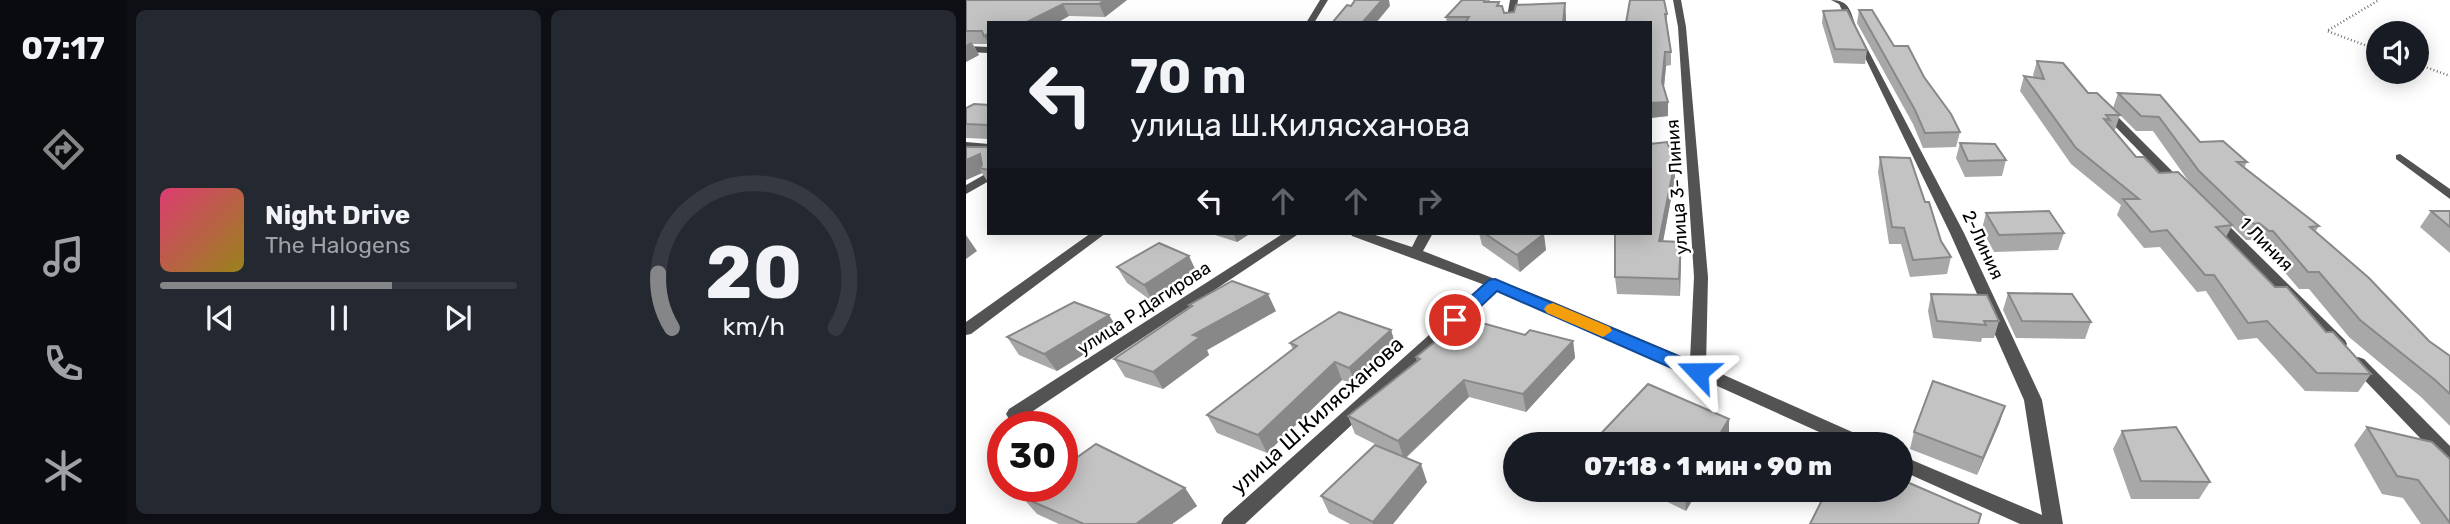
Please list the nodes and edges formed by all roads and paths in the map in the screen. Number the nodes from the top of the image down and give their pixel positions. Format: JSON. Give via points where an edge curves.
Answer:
{"nodes":[{"id":1,"x":1324,"y":0,"type":"edge"},
{"id":2,"x":1514,"y":0,"type":"edge"},
{"id":3,"x":1677,"y":0,"type":"edge"},
{"id":4,"x":1835,"y":0,"type":"edge"},
{"id":5,"x":2379,"y":0,"type":"edge"},
{"id":6,"x":1311,"y":21,"type":"edge"},
{"id":7,"x":1510,"y":21,"type":"edge"},
{"id":8,"x":2366,"y":45,"type":"edge"},
{"id":9,"x":966,"y":49,"type":"edge"},
{"id":10,"x":987,"y":50,"type":"edge"},
{"id":11,"x":2429,"y":68,"type":"edge"},
{"id":12,"x":2450,"y":76,"type":"edge"},
{"id":13,"x":2092,"y":98,"type":"edge"},
{"id":14,"x":966,"y":145,"type":"edge"},
{"id":15,"x":987,"y":147,"type":"edge"},
{"id":16,"x":2400,"y":157,"type":"dead end"},
{"id":17,"x":987,"y":177,"type":"edge"},
{"id":18,"x":966,"y":190,"type":"edge"},
{"id":19,"x":2450,"y":195,"type":"edge"},
{"id":20,"x":1097,"y":235,"type":"edge"},
{"id":21,"x":1290,"y":235,"type":"edge"},
{"id":22,"x":1363,"y":235,"type":"edge"},
{"id":23,"x":1425,"y":235,"type":"edge"},
{"id":24,"x":1416,"y":252,"type":"junction"},
{"id":25,"x":1495,"y":284,"type":"junction"},
{"id":26,"x":966,"y":330,"type":"edge"},
{"id":27,"x":1698,"y":372,"type":"junction"},
{"id":28,"x":1019,"y":411,"type":"edge"},
{"id":29,"x":1835,"y":432,"type":"edge"},
{"id":30,"x":2450,"y":458,"type":"edge"},
{"id":31,"x":1913,"y":468,"type":"edge"},
{"id":32,"x":1231,"y":524,"type":"edge"},
{"id":33,"x":2040,"y":524,"type":"edge"},
{"id":34,"x":2053,"y":524,"type":"edge"}],
"edges":[{"from":1,"to":6,"type":"street"},
{"from":2,"to":7,"type":"street"},
{"from":3,"to":27,"type":"street","name":"улица 3- Линия","via":[[1701,277]]},
{"from":4,"to":34,"type":"street","name":"2-Линия","via":[[1842,3],[1957,233],[2033,400]]},
{"from":5,"to":8,"type":"path","via":[[2327,30]]},
{"from":9,"to":10,"type":"street"},
{"from":11,"to":12,"type":"path"},
{"from":13,"to":30,"type":"street","name":"1 Линия"},
{"from":14,"to":15,"type":"street"},
{"from":16,"to":19,"type":"street"},
{"from":17,"to":18,"type":"street"},
{"from":20,"to":26,"type":"street"},
{"from":21,"to":28,"type":"street","name":"улица Р.Дагирова"},
{"from":22,"to":24,"type":"street"},
{"from":23,"to":24,"type":"street"},
{"from":24,"to":25,"type":"street"},
{"from":25,"to":27,"type":"street"},
{"from":25,"to":32,"type":"street","name":"улица Ш.Килясханова"},
{"from":27,"to":29,"type":"street"},
{"from":31,"to":33,"type":"street"}]}
